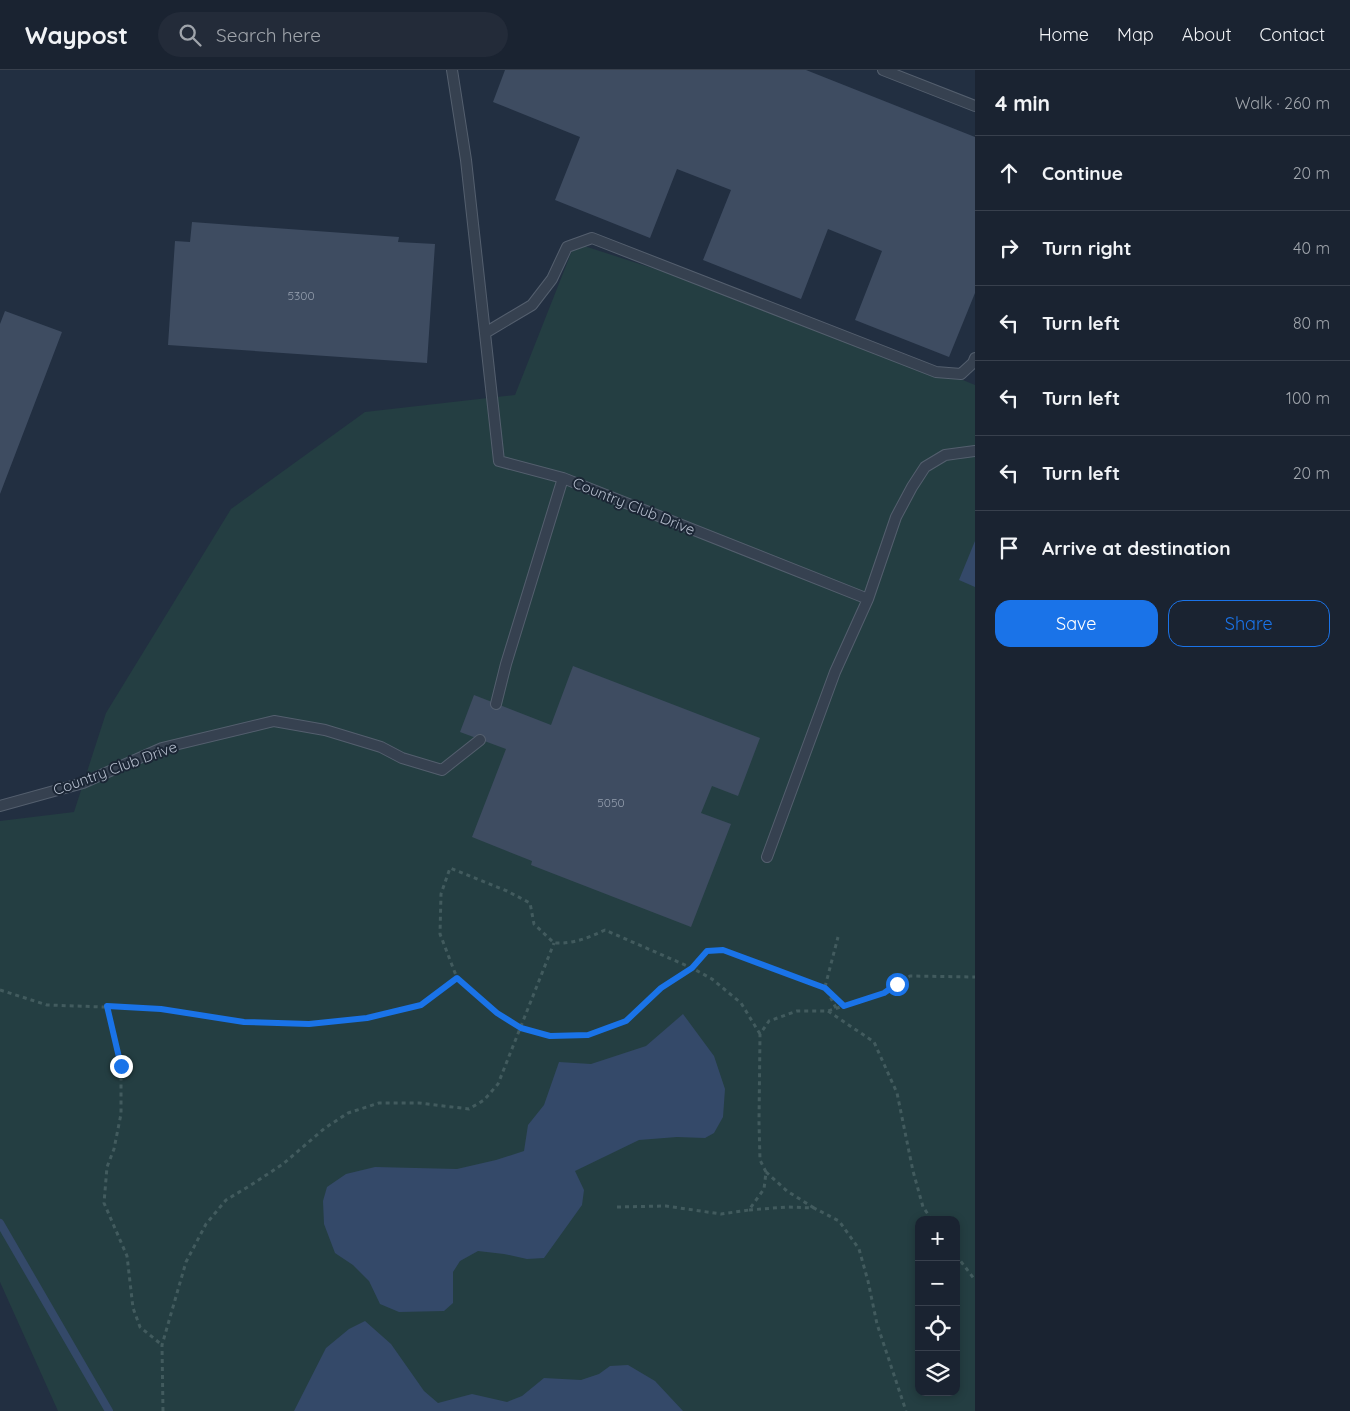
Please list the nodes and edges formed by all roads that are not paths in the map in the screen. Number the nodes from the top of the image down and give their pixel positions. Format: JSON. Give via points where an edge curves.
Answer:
{"nodes":[{"id":1,"x":452,"y":70,"type":"edge"},
{"id":2,"x":883,"y":70,"type":"edge"},
{"id":3,"x":975,"y":106,"type":"edge"},
{"id":4,"x":485,"y":333,"type":"junction"},
{"id":5,"x":975,"y":358,"type":"edge"},
{"id":6,"x":975,"y":451,"type":"edge"},
{"id":7,"x":564,"y":478,"type":"junction"},
{"id":8,"x":868,"y":599,"type":"junction"},
{"id":9,"x":496,"y":704,"type":"dead end"},
{"id":10,"x":480,"y":740,"type":"dead end"},
{"id":11,"x":0,"y":806,"type":"edge"},
{"id":12,"x":767,"y":857,"type":"dead end"}],
"edges":[{"from":1,"to":4,"type":"lane","via":[[466,160]]},
{"from":2,"to":3,"type":"lane"},
{"from":4,"to":5,"type":"lane","via":[[532,305],[552,279],[567,247],[592,238],[936,372],[961,374]]},
{"from":4,"to":7,"type":"lane","via":[[498,460]]},
{"from":6,"to":8,"type":"lane","via":[[945,455],[925,467],[896,517]]},
{"from":7,"to":8,"type":"lane","name":"Country Club Drive"},
{"from":7,"to":9,"type":"lane","name":"Country Club Drive"},
{"from":8,"to":12,"type":"lane","via":[[835,672]]},
{"from":10,"to":11,"type":"lane","name":"Country Club Drive","via":[[442,770],[325,730],[274,720],[162,748],[83,783]]}]}
